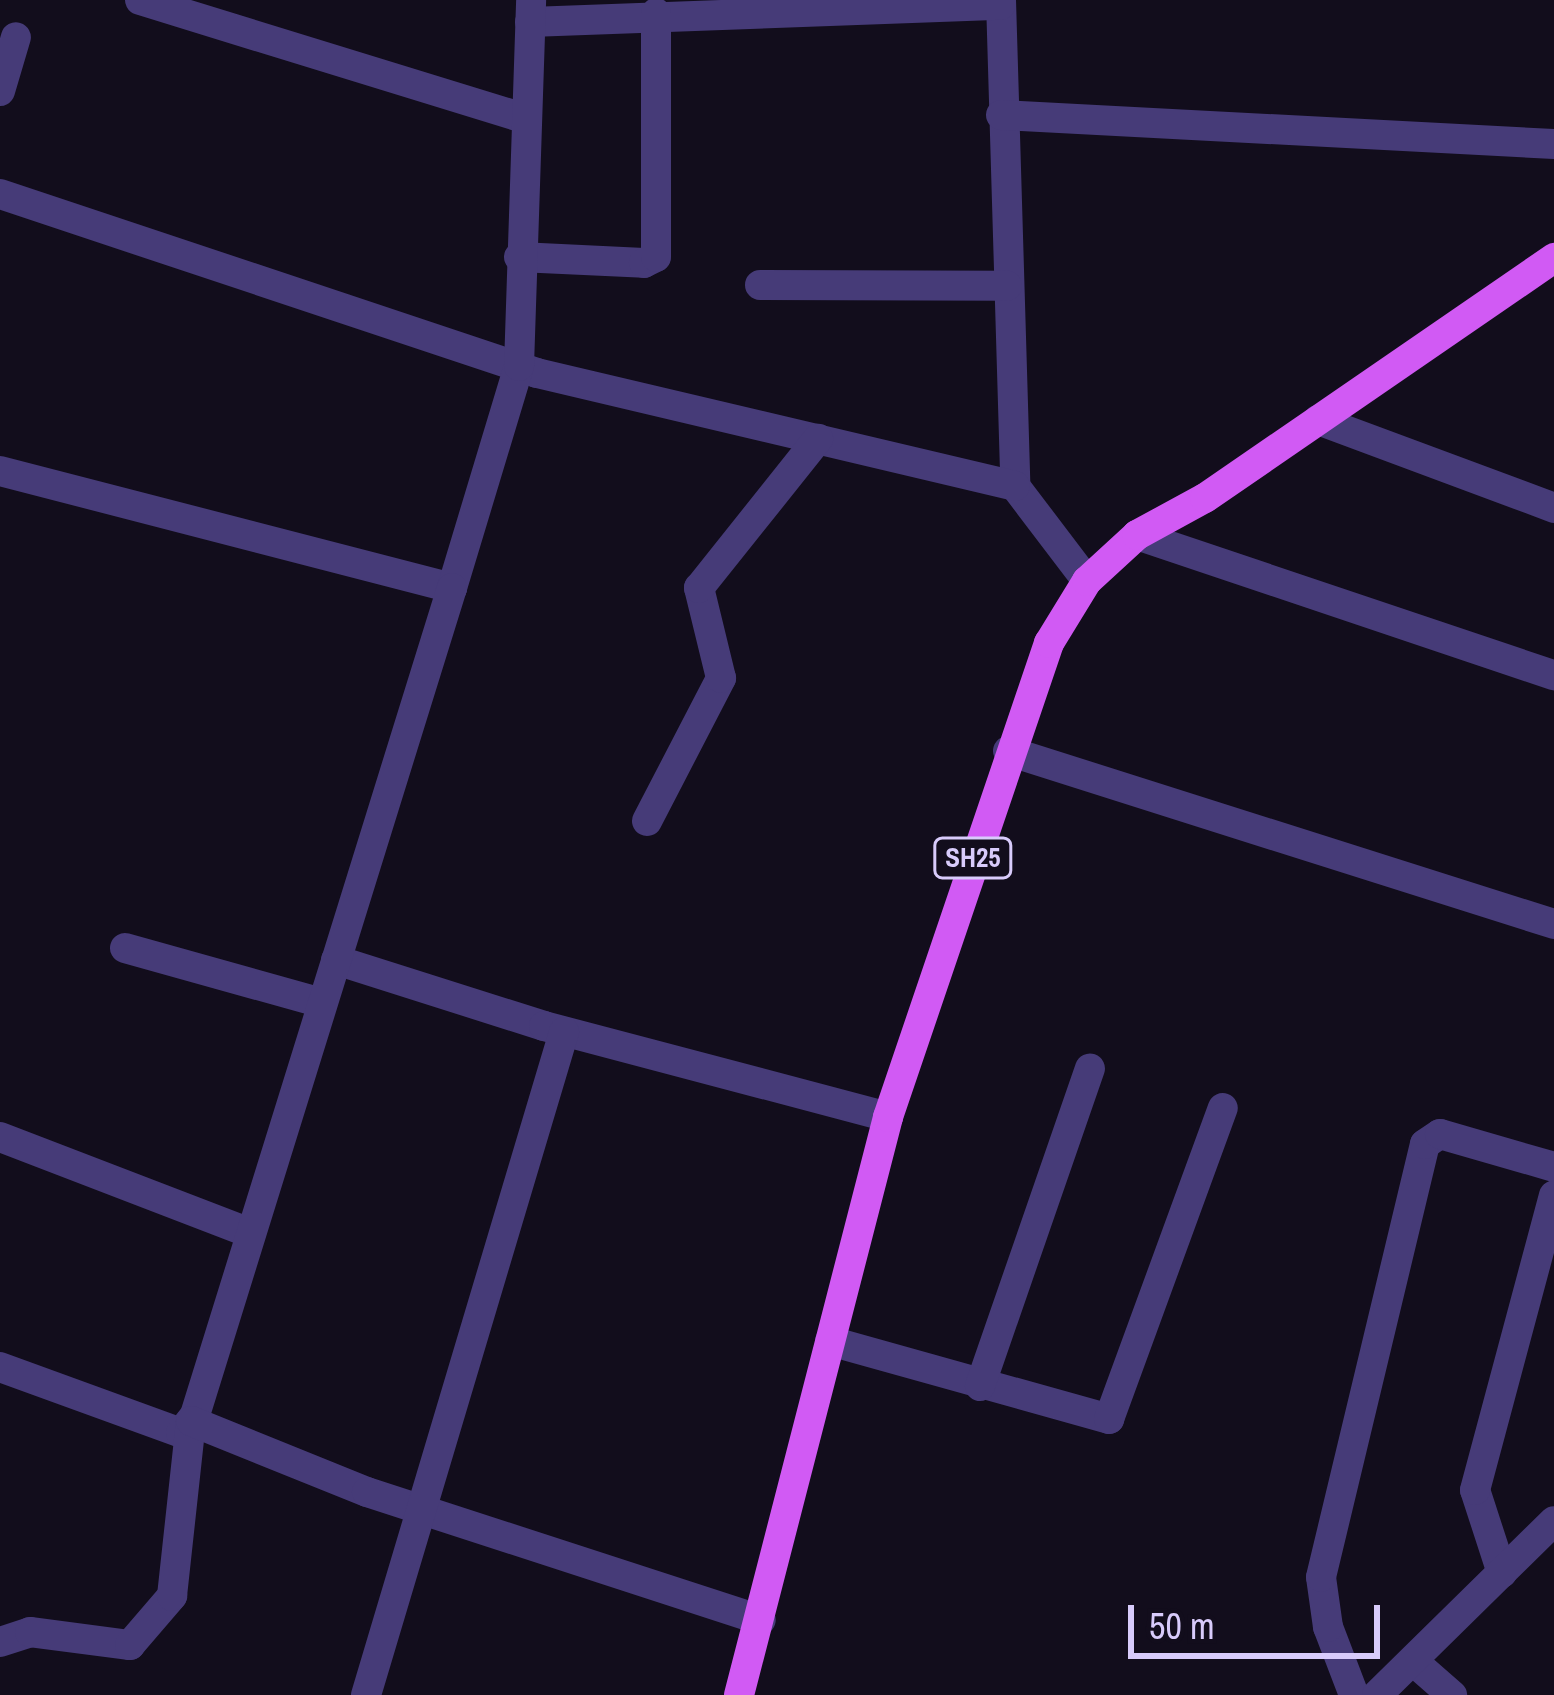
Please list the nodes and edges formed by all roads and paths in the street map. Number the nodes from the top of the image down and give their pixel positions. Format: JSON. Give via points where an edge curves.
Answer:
{"nodes":[{"id":1,"x":140,"y":0,"type":"edge"},
{"id":2,"x":1001,"y":2,"type":"edge"},
{"id":3,"x":530,"y":11,"type":"edge"},
{"id":4,"x":656,"y":13,"type":"junction"},
{"id":5,"x":16,"y":37,"type":"dead end"},
{"id":6,"x":0,"y":91,"type":"edge"},
{"id":7,"x":1000,"y":115,"type":"junction"},
{"id":8,"x":521,"y":116,"type":"junction"},
{"id":9,"x":1554,"y":145,"type":"edge"},
{"id":10,"x":0,"y":194,"type":"edge"},
{"id":11,"x":519,"y":257,"type":"junction"},
{"id":12,"x":1554,"y":258,"type":"edge"},
{"id":13,"x":760,"y":285,"type":"dead end"},
{"id":14,"x":1007,"y":286,"type":"junction"},
{"id":15,"x":519,"y":366,"type":"junction"},
{"id":16,"x":1318,"y":420,"type":"junction"},
{"id":17,"x":818,"y":439,"type":"junction"},
{"id":18,"x":0,"y":471,"type":"edge"},
{"id":19,"x":1015,"y":486,"type":"junction"},
{"id":20,"x":1554,"y":508,"type":"edge"},
{"id":21,"x":1137,"y":535,"type":"junction"},
{"id":22,"x":1087,"y":581,"type":"junction"},
{"id":23,"x":452,"y":589,"type":"junction"},
{"id":24,"x":1554,"y":675,"type":"edge"},
{"id":25,"x":1008,"y":752,"type":"junction"},
{"id":26,"x":647,"y":821,"type":"dead end"},
{"id":27,"x":1554,"y":924,"type":"edge"},
{"id":28,"x":125,"y":949,"type":"dead end"},
{"id":29,"x":336,"y":960,"type":"junction"},
{"id":30,"x":322,"y":1004,"type":"junction"},
{"id":31,"x":563,"y":1032,"type":"junction"},
{"id":32,"x":1090,"y":1068,"type":"dead end"},
{"id":33,"x":1223,"y":1108,"type":"dead end"},
{"id":34,"x":888,"y":1117,"type":"junction"},
{"id":35,"x":0,"y":1137,"type":"edge"},
{"id":36,"x":1554,"y":1167,"type":"edge"},
{"id":37,"x":1554,"y":1195,"type":"edge"},
{"id":38,"x":247,"y":1232,"type":"junction"},
{"id":39,"x":830,"y":1341,"type":"junction"},
{"id":40,"x":0,"y":1367,"type":"edge"},
{"id":41,"x":980,"y":1386,"type":"junction"},
{"id":42,"x":190,"y":1421,"type":"junction"},
{"id":43,"x":421,"y":1509,"type":"junction"},
{"id":44,"x":1554,"y":1521,"type":"edge"},
{"id":45,"x":1502,"y":1573,"type":"junction"},
{"id":46,"x":761,"y":1620,"type":"junction"},
{"id":47,"x":0,"y":1642,"type":"edge"},
{"id":48,"x":1413,"y":1660,"type":"junction"},
{"id":49,"x":366,"y":1695,"type":"edge"},
{"id":50,"x":739,"y":1695,"type":"edge"},
{"id":51,"x":1354,"y":1695,"type":"edge"},
{"id":52,"x":1378,"y":1695,"type":"edge"},
{"id":53,"x":1452,"y":1695,"type":"edge"}],
"edges":[{"from":1,"to":8,"type":"street"},
{"from":2,"to":4,"type":"street"},
{"from":2,"to":7,"type":"street"},
{"from":3,"to":4,"type":"street"},
{"from":3,"to":8,"type":"street"},
{"from":4,"to":11,"type":"street","via":[[656,257]]},
{"from":5,"to":6,"type":"street"},
{"from":7,"to":9,"type":"street"},
{"from":7,"to":14,"type":"street"},
{"from":8,"to":11,"type":"street"},
{"from":10,"to":15,"type":"street"},
{"from":11,"to":15,"type":"street"},
{"from":12,"to":16,"type":"main road","number":"SH25"},
{"from":13,"to":14,"type":"street"},
{"from":14,"to":19,"type":"street"},
{"from":15,"to":17,"type":"street"},
{"from":15,"to":23,"type":"street"},
{"from":16,"to":20,"type":"street"},
{"from":16,"to":21,"type":"main road","number":"SH25"},
{"from":17,"to":19,"type":"street"},
{"from":17,"to":26,"type":"street","via":[[698,588],[721,678]]},
{"from":18,"to":23,"type":"street"},
{"from":19,"to":22,"type":"street"},
{"from":21,"to":22,"type":"main road","number":"SH25"},
{"from":21,"to":24,"type":"street"},
{"from":22,"to":25,"type":"main road","number":"SH25","via":[[1049,643]]},
{"from":23,"to":29,"type":"street"},
{"from":25,"to":27,"type":"street"},
{"from":25,"to":34,"type":"main road","number":"SH25"},
{"from":28,"to":30,"type":"street"},
{"from":29,"to":30,"type":"street"},
{"from":29,"to":31,"type":"street"},
{"from":30,"to":38,"type":"street"},
{"from":31,"to":34,"type":"street"},
{"from":31,"to":43,"type":"street"},
{"from":32,"to":41,"type":"street"},
{"from":33,"to":41,"type":"street","via":[[1114,1414],[1098,1420]]},
{"from":34,"to":39,"type":"main road","number":"SH25"},
{"from":35,"to":38,"type":"street"},
{"from":36,"to":51,"type":"street","via":[[1440,1134],[1425,1144],[1321,1577],[1328,1627]]},
{"from":37,"to":45,"type":"street","via":[[1475,1490]]},
{"from":38,"to":42,"type":"street"},
{"from":39,"to":41,"type":"street"},
{"from":39,"to":46,"type":"main road","number":"SH25"},
{"from":40,"to":42,"type":"street","via":[[181,1433]]},
{"from":42,"to":43,"type":"street"},
{"from":42,"to":47,"type":"street","via":[[172,1596],[130,1645],[30,1632]]},
{"from":43,"to":46,"type":"street"},
{"from":43,"to":49,"type":"street"},
{"from":44,"to":45,"type":"street"},
{"from":45,"to":48,"type":"street"},
{"from":46,"to":50,"type":"main road","number":"SH25"},
{"from":48,"to":52,"type":"street"},
{"from":48,"to":53,"type":"street"}]}
